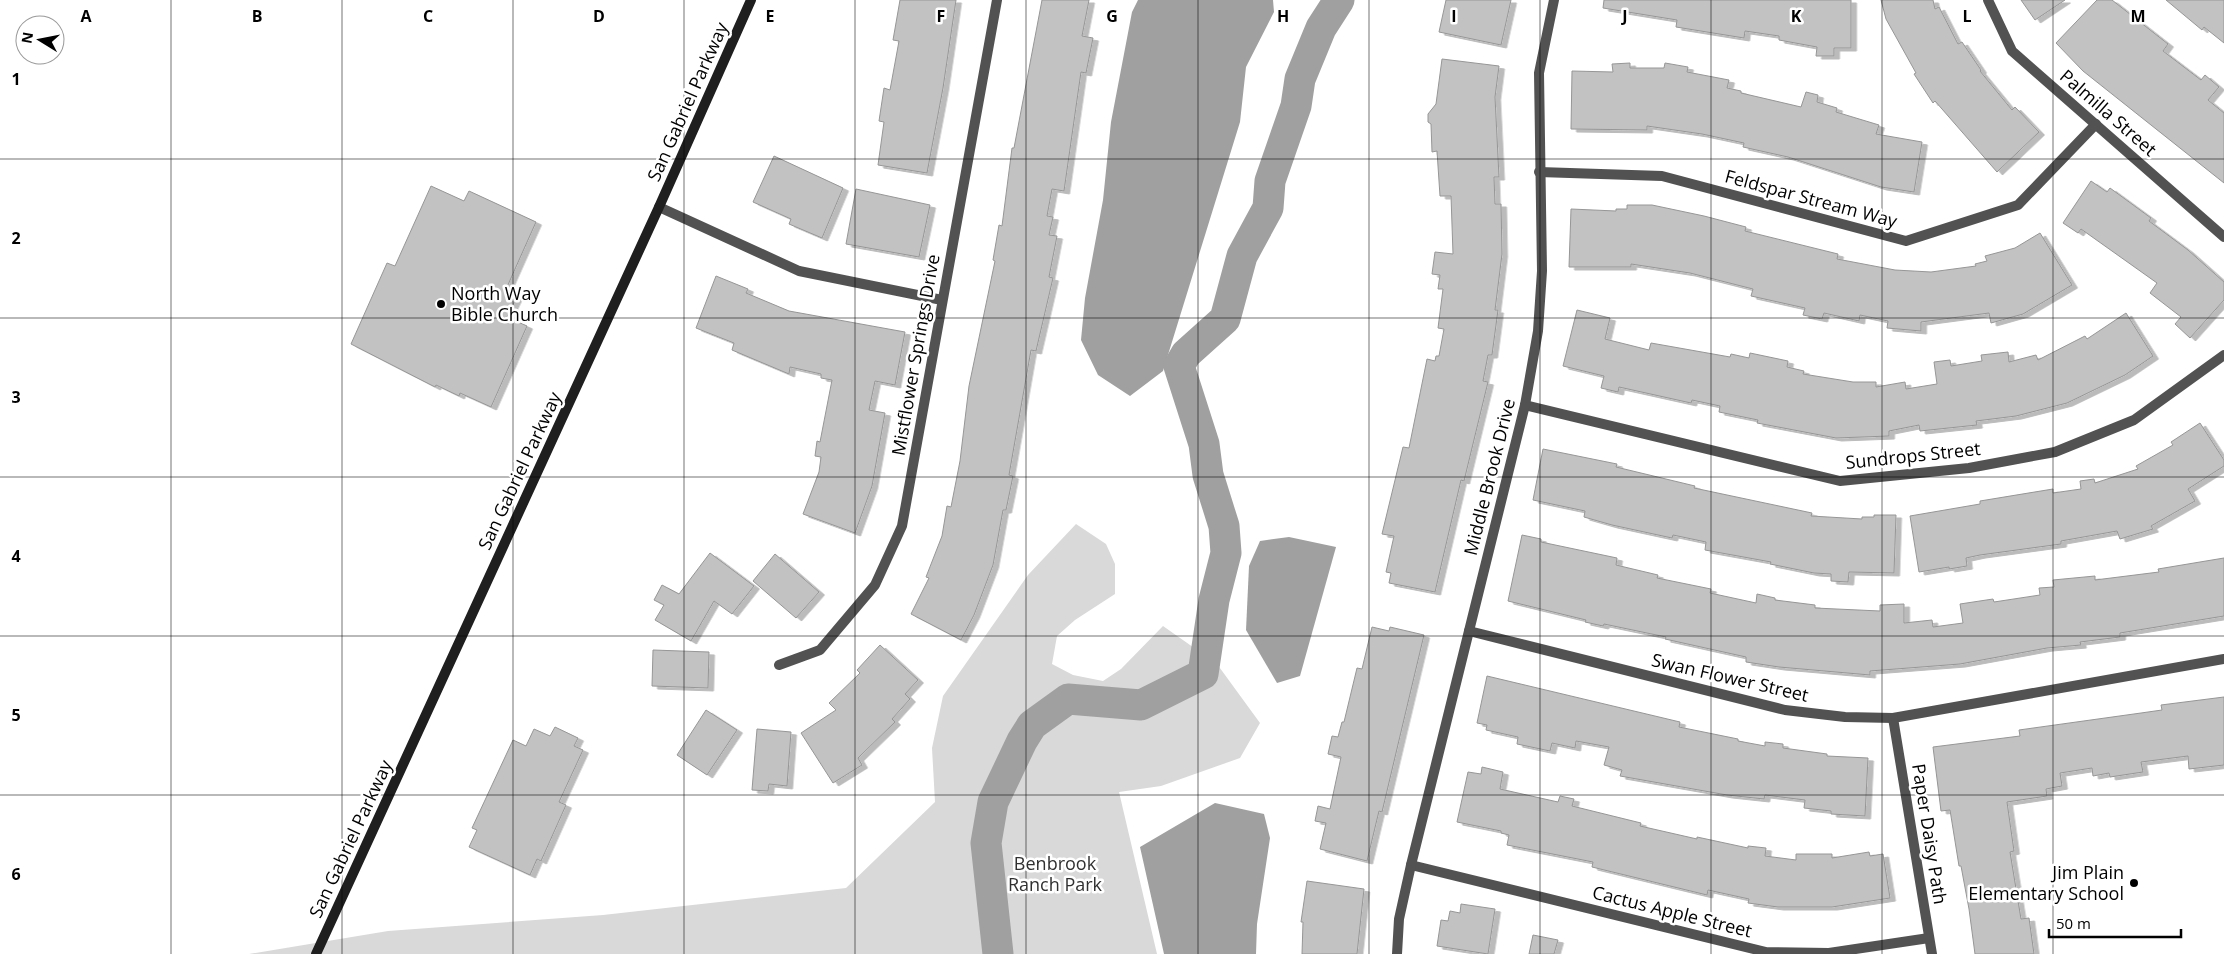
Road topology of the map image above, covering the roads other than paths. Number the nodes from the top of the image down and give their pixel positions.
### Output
1 (751, 0) edge
2 (997, 0) edge
3 (1554, 0) edge
4 (1988, 0) edge
5 (2096, 124) junction
6 (1539, 172) junction
7 (659, 207) junction
8 (2224, 237) edge
9 (942, 300) junction
10 (2224, 355) edge
11 (1525, 406) junction
12 (1469, 631) junction
13 (2224, 659) edge
14 (779, 664) dead end
15 (1893, 718) junction
16 (1411, 865) junction
17 (1930, 938) junction
18 (316, 954) edge
19 (1397, 954) edge
20 (1932, 954) edge

1 - 7 street, San Gabriel Parkway
2 - 9 street, Mistflower Springs Drive
3 - 6 street, Middle Brook Drive
4 - 5 street, Palmilla Street
5 - 6 street, Feldspar Stream Way
5 - 8 street, Palmilla Street
6 - 11 street, Middle Brook Drive
7 - 9 street
7 - 18 street, San Gabriel Parkway
9 - 14 street, Mistflower Springs Drive
10 - 11 street, Sundrops Street
11 - 12 street, Middle Brook Drive
12 - 15 street, Swan Flower Street
12 - 16 street, Middle Brook Drive
13 - 15 street, Swan Flower Street
15 - 17 street, Paper Daisy Path
16 - 17 street, Cactus Apple Street
16 - 19 street, Middle Brook Drive
17 - 20 street, Paper Daisy Path

